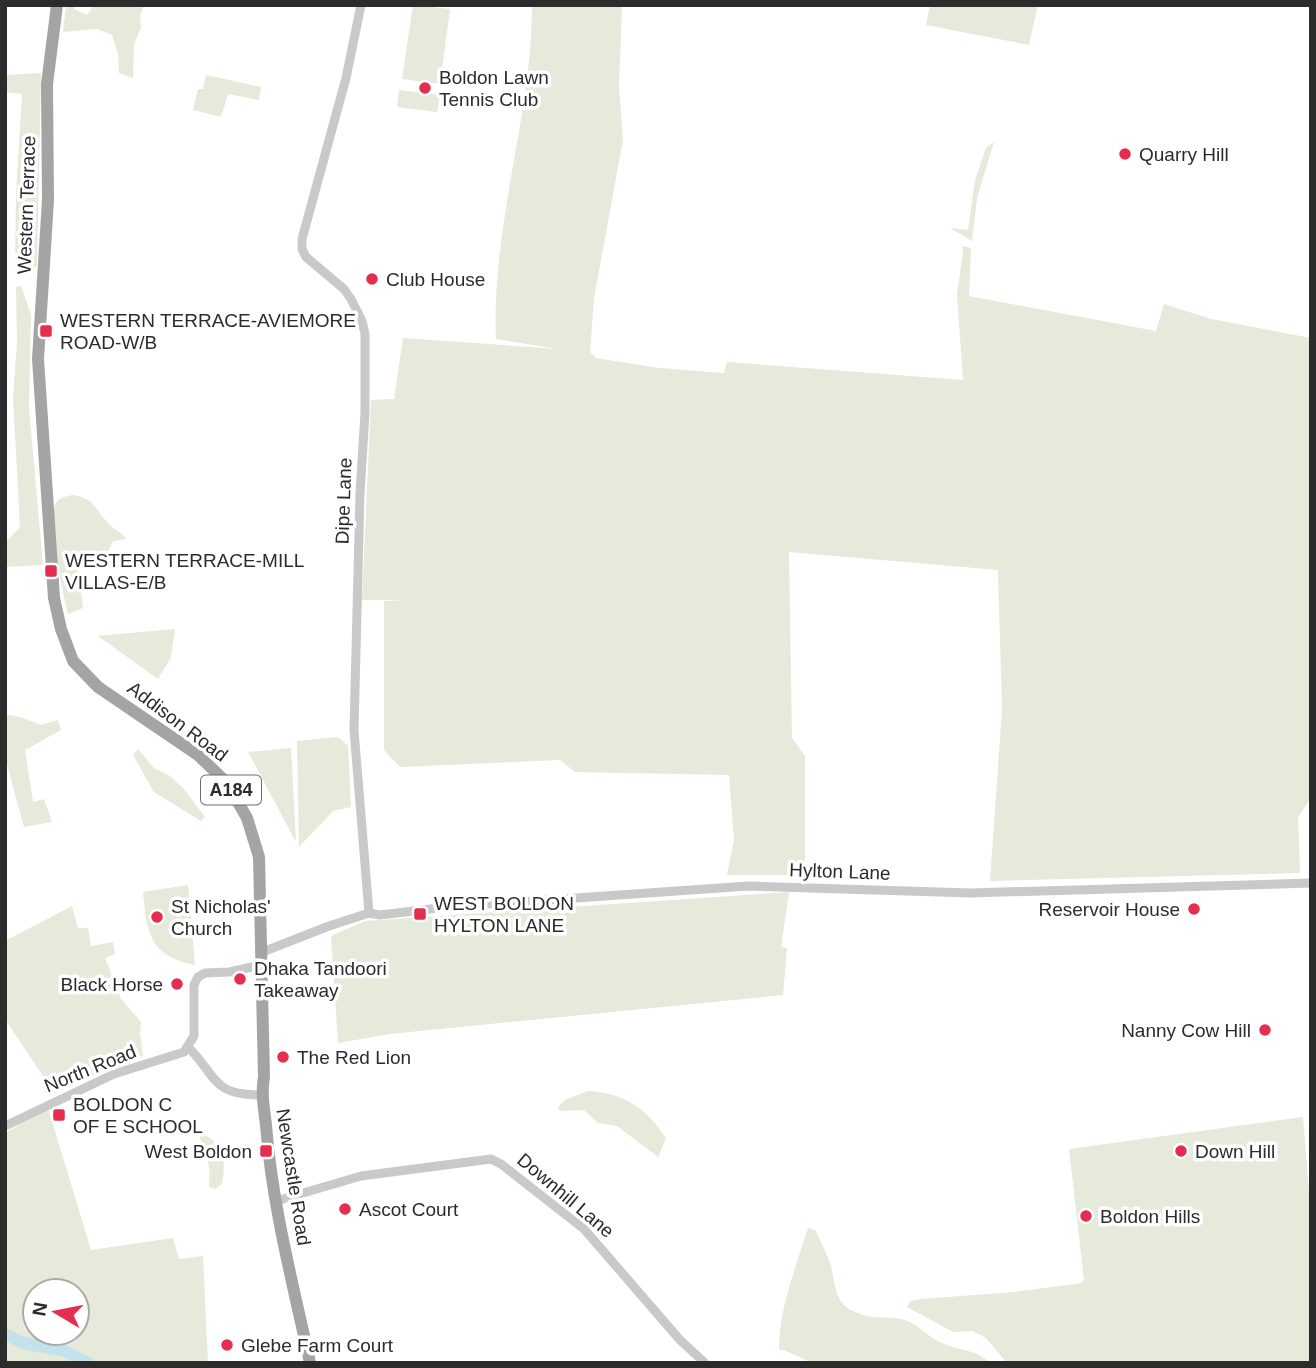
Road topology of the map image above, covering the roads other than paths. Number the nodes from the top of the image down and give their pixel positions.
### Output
1 (57, 5) edge
2 (361, 5) edge
3 (98, 687) joint
4 (1311, 883) edge
5 (369, 913) junction
6 (260, 959) junction
7 (188, 1048) junction
8 (261, 1095) junction
9 (5, 1126) edge
10 (276, 1201) junction
11 (310, 1363) edge
12 (705, 1363) edge

1 - 3 main road, Western Terrace / A184
2 - 5 street, Dipe Lane
3 - 6 main road, Addison Road / A184
4 - 5 street, Hylton Lane
5 - 6 street
6 - 7 street
6 - 8 main road, Newcastle Road / A184
7 - 8 street
7 - 9 street, North Road
8 - 10 main road, Newcastle Road / A184
10 - 11 main road, Newcastle Road / A184
10 - 12 street, Downhill Lane

